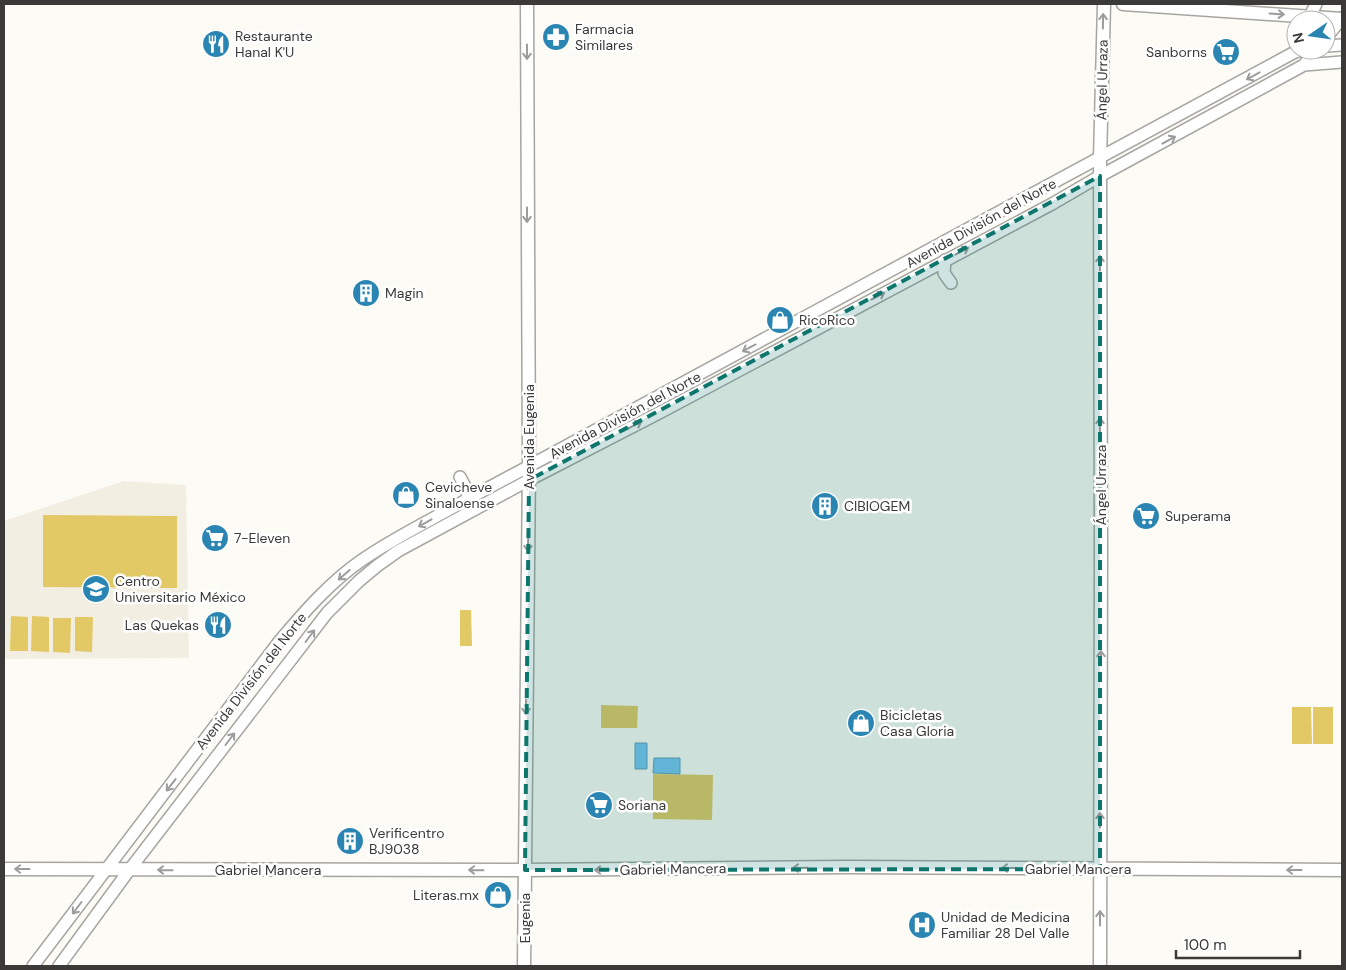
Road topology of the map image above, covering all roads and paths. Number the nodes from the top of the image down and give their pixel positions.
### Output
1 (527, 4) edge
2 (1104, 4) edge
3 (1123, 4) edge
4 (1286, 16) edge
5 (1286, 58) edge
6 (1308, 60) edge
7 (1342, 62) edge
8 (1304, 65) junction
9 (1100, 159) junction
10 (1100, 176) junction
11 (945, 260) junction
12 (951, 283) dead end
13 (529, 466) junction
14 (460, 477) dead end
15 (529, 480) junction
16 (468, 499) junction
17 (106, 869) junction
18 (1100, 869) junction
19 (4, 870) edge
20 (130, 870) junction
21 (524, 870) junction
22 (1342, 870) edge
23 (33, 966) edge
24 (58, 966) edge
25 (524, 966) edge
26 (1100, 966) edge

1 -> 13 main road, Avenida Eugenia
9 -> 2 main road, Ángel Urraza
3 -> 4 main road
5 -> 9 main road, Avenida División del Norte
6 - 8 main road, Avenida División del Norte
7 - 8 main road
10 -> 8 main road, Avenida División del Norte
9 - 10 main road, Ángel Urraza
9 -> 13 main road, Avenida División del Norte
11 -> 10 main road, Avenida División del Norte
18 -> 10 main road, Ángel Urraza
11 - 12 main road
15 -> 11 main road, Avenida División del Norte
13 - 15 main road, Avenida Eugenia
13 - 16 main road, Avenida División del Norte
14 - 16 main road
20 -> 15 main road, Avenida División del Norte
15 -> 21 main road, Avenida Eugenia
16 -> 17 main road, Avenida División del Norte
17 -> 19 main road, Gabriel Mancera
17 - 20 main road, Gabriel Mancera
17 -> 23 main road, Avenida División del Norte
18 -> 21 main road, Gabriel Mancera
22 -> 18 main road, Gabriel Mancera
26 -> 18 main road, Ángel Urraza
21 -> 20 main road, Gabriel Mancera
20 - 24 main road, Avenida División del Norte
21 - 25 main road, Eugenia

